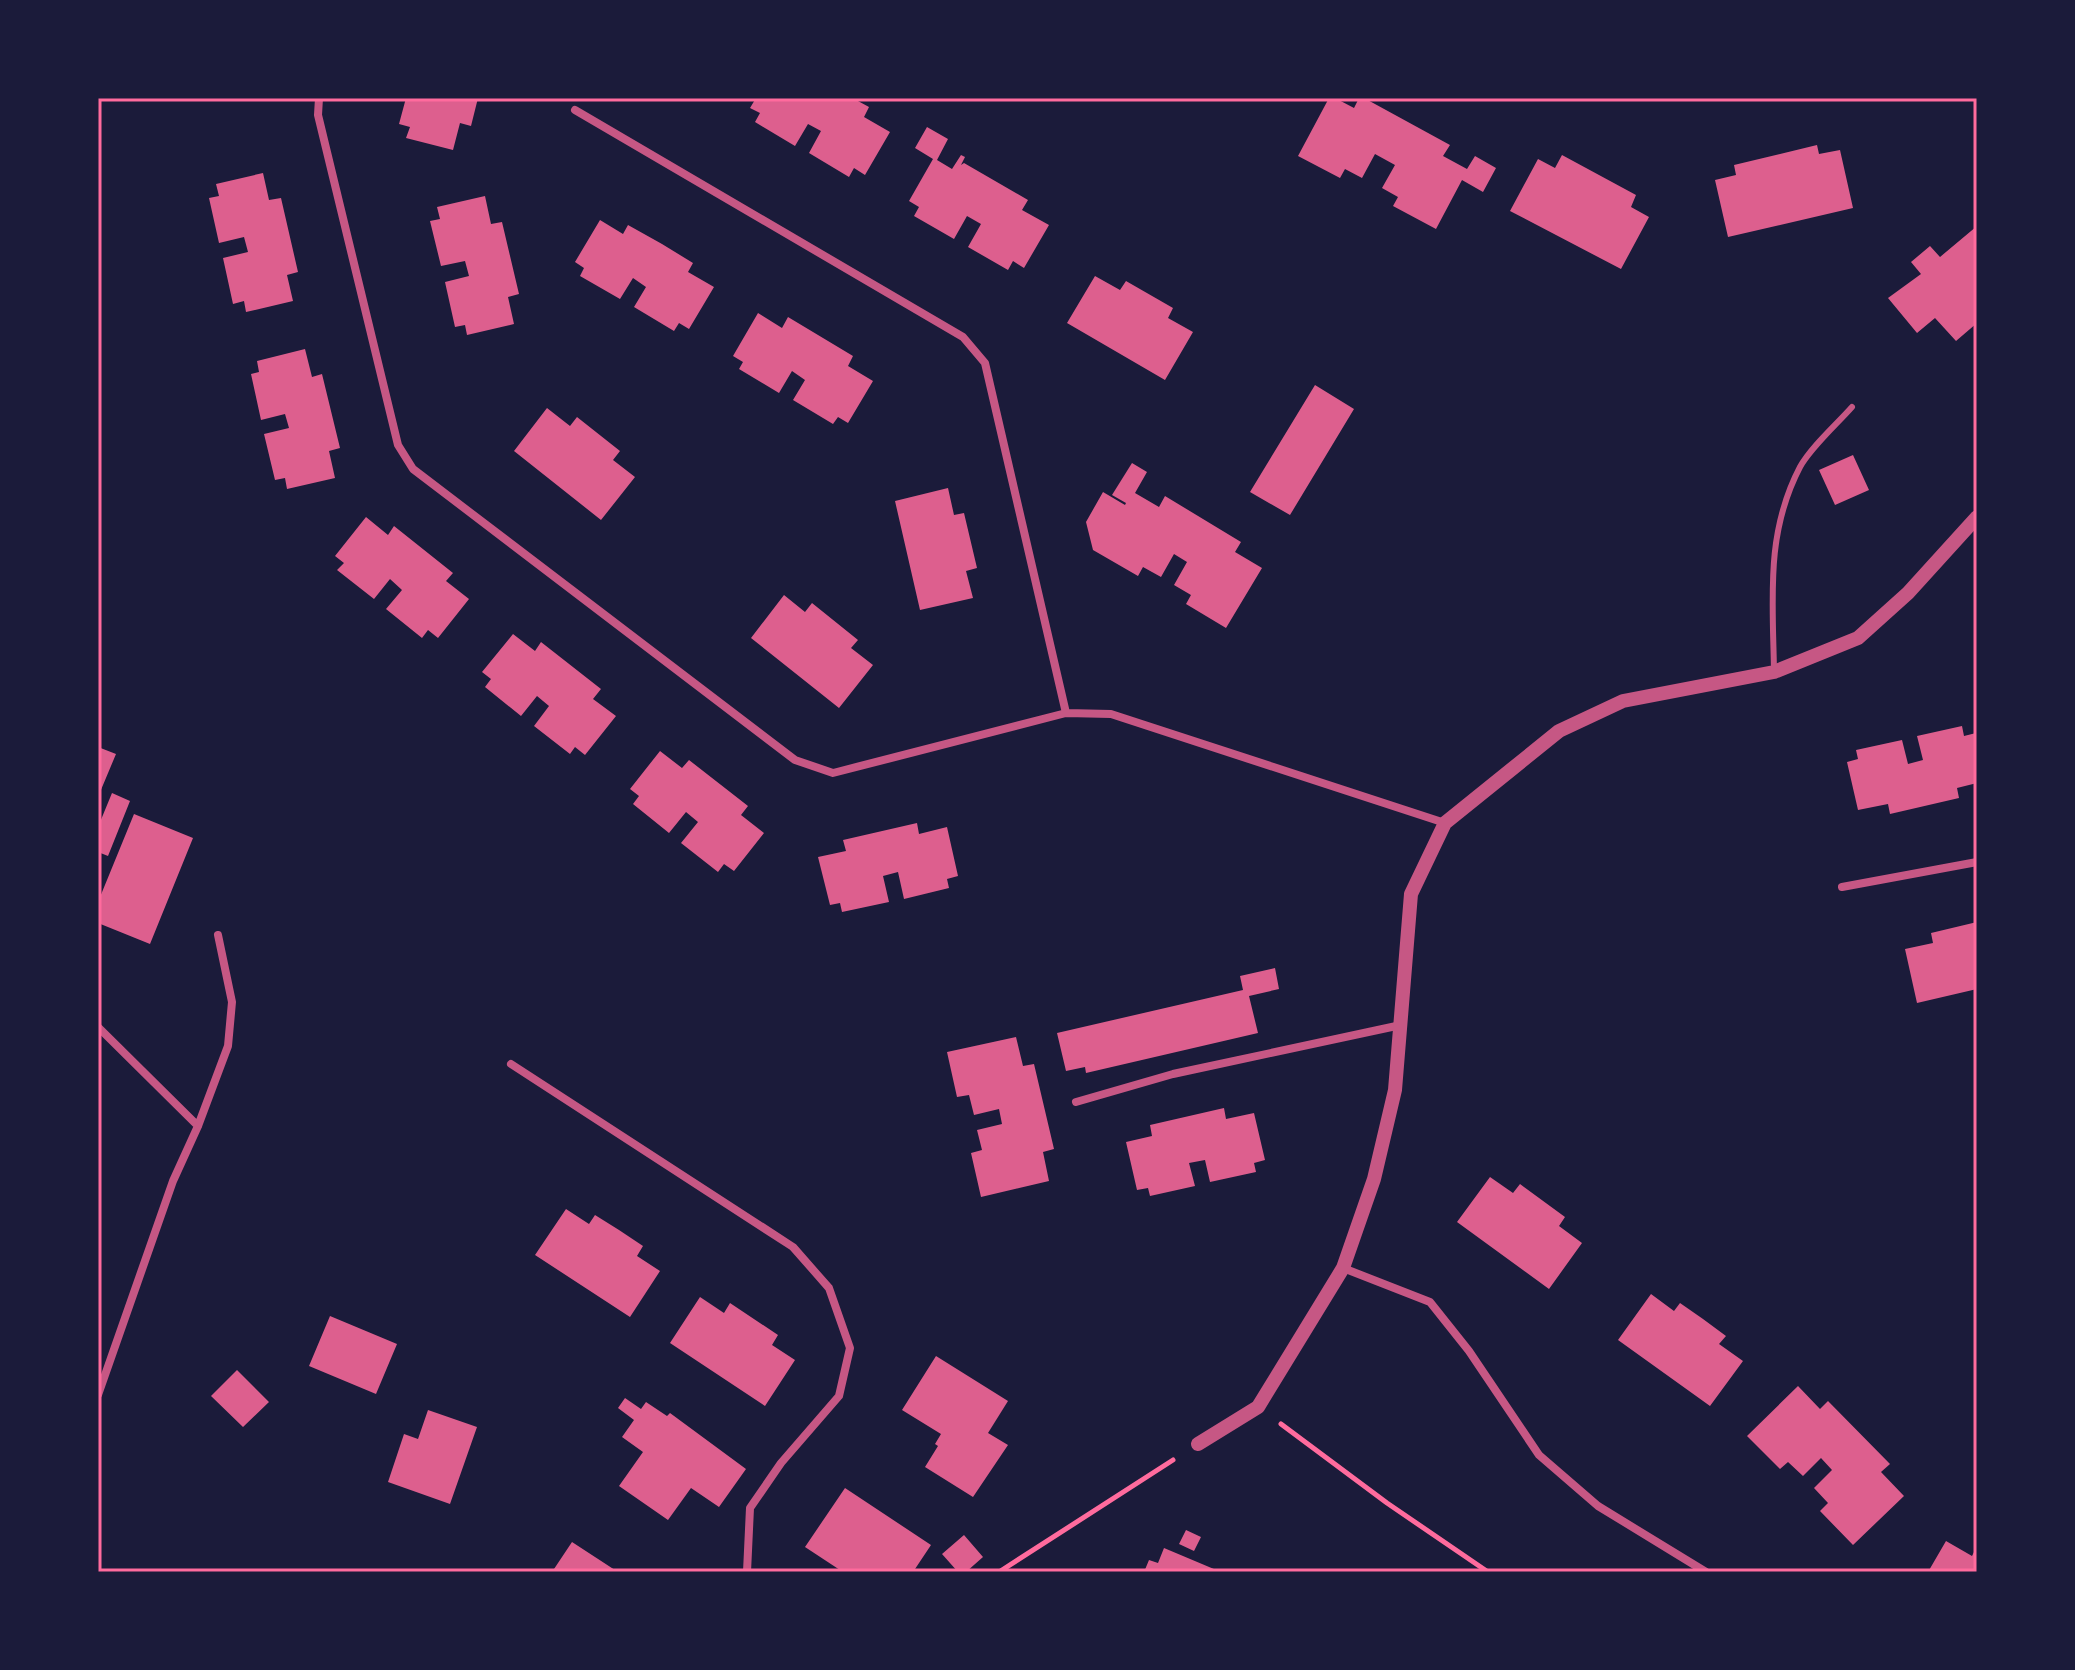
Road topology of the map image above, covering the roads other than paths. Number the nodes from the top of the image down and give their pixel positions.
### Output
1 (319, 98) edge
2 (575, 110) dead end
3 (1852, 407) dead end
4 (1977, 517) edge
5 (1774, 672) junction
6 (1066, 713) junction
7 (1445, 823) junction
8 (1977, 862) edge
9 (1842, 887) dead end
10 (218, 935) dead end
11 (1401, 1025) junction
12 (98, 1027) edge
13 (511, 1064) dead end
14 (1076, 1102) dead end
15 (198, 1126) junction
16 (1343, 1268) junction
17 (98, 1395) edge
18 (1198, 1444) road end
19 (747, 1572) edge
20 (1706, 1572) edge

1 - 6 street
2 - 6 street
3 - 5 lane
4 - 5 street
5 - 7 street
6 - 7 street
7 - 11 street
8 - 9 street
10 - 15 street
11 - 14 street
11 - 16 street
12 - 15 street
13 - 19 street
15 - 17 street
16 - 18 street
16 - 20 street

